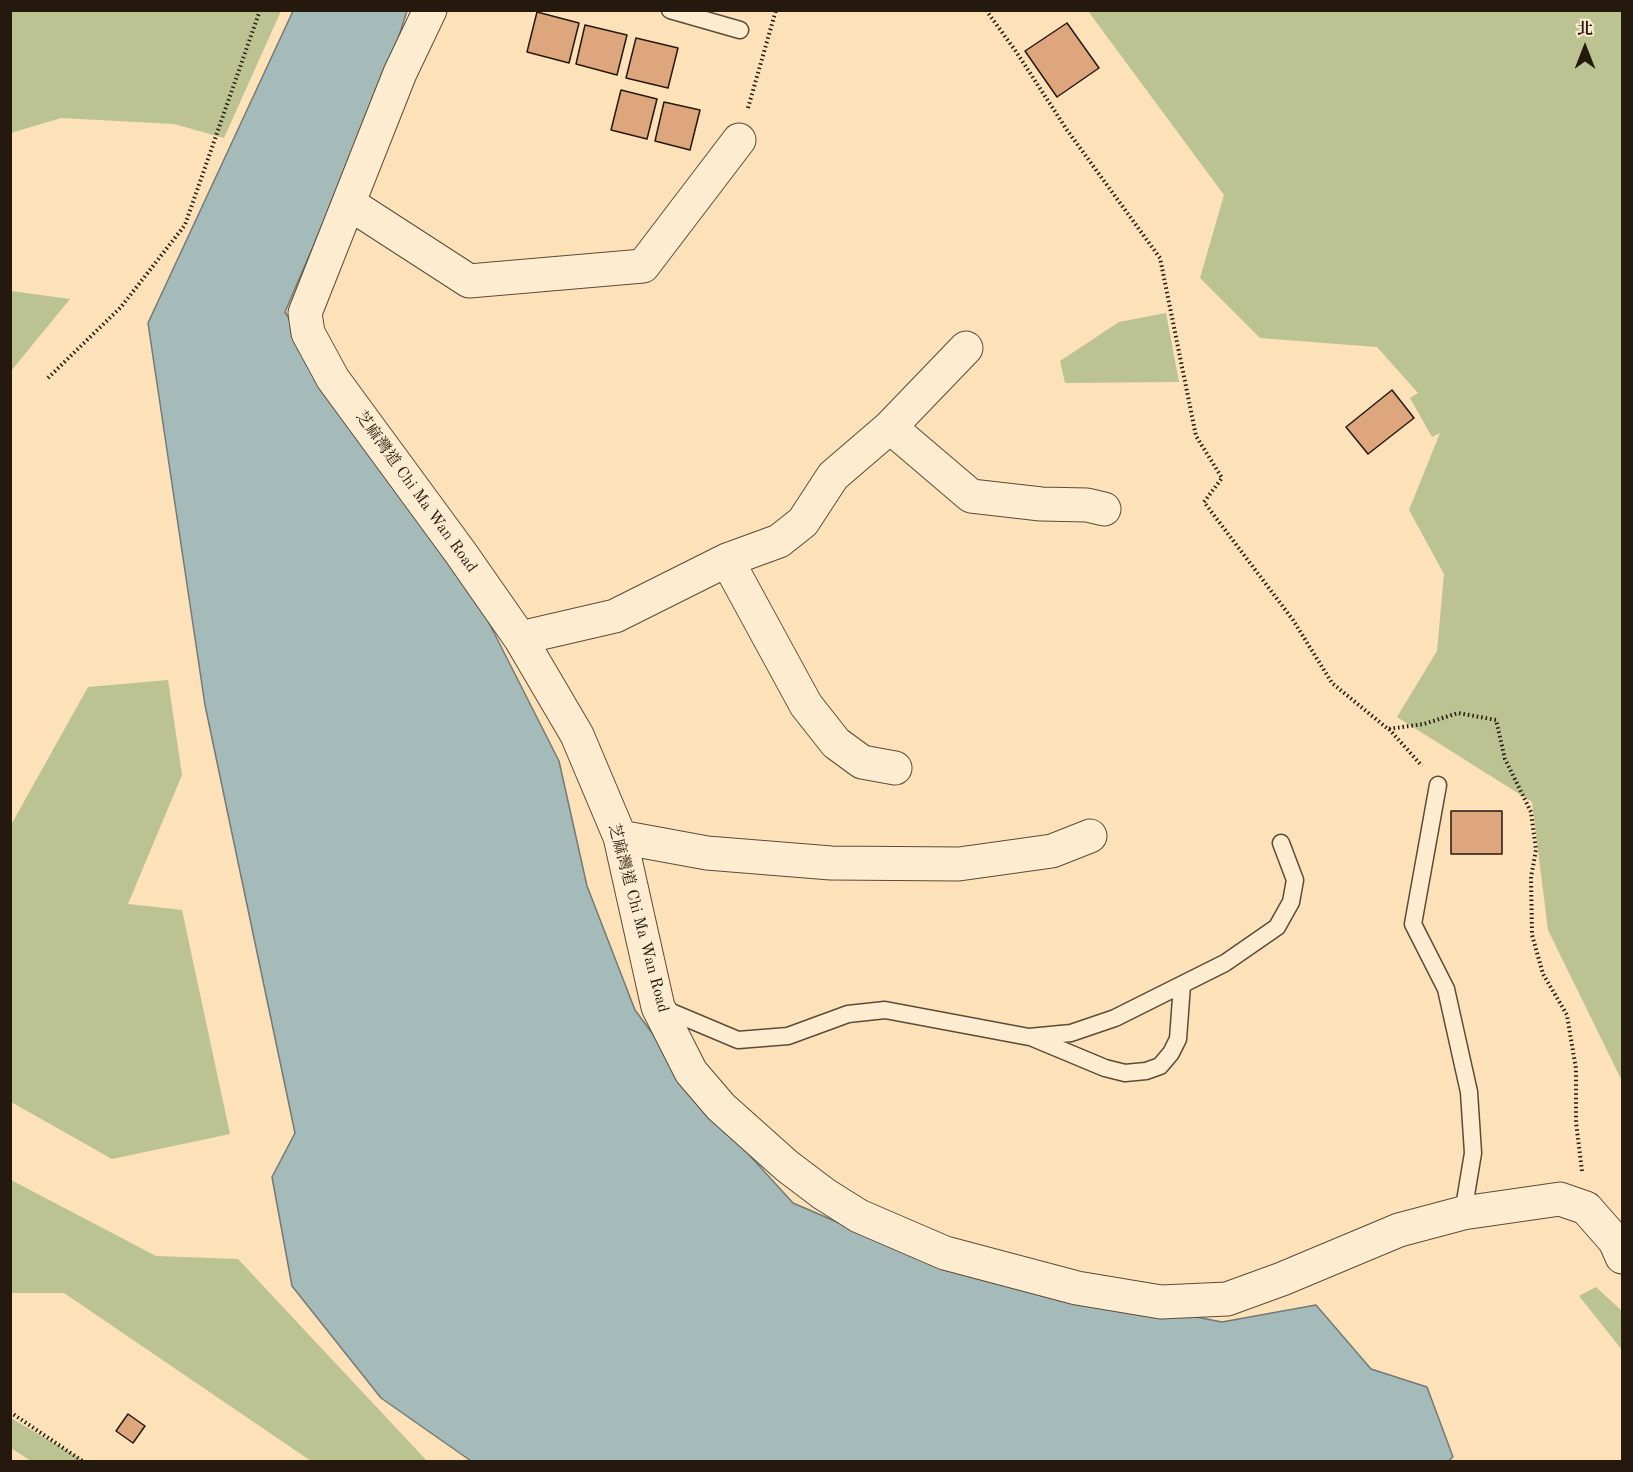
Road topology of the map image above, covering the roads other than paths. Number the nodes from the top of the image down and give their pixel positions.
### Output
1 (430, 10) edge
2 (670, 10) edge
3 (740, 30) dead end
4 (739, 140) road end
5 (350, 204) junction
6 (966, 348) dead end
7 (890, 427) junction
8 (1104, 509) dead end
9 (727, 560) junction
10 (520, 638) junction
11 (895, 768) dead end
12 (1438, 785) road end
13 (1090, 836) dead end
14 (621, 837) junction
15 (1281, 843) dead end
16 (1182, 985) junction
17 (658, 1007) junction
18 (1029, 1037) junction
19 (1463, 1213) junction
20 (1623, 1257) edge

1 - 5 street, 芝麻灣道 Chi Ma Wan Road
2 - 3 lane
4 - 5 street
5 - 10 street, 芝麻灣道 Chi Ma Wan Road
6 - 7 street
7 - 8 street
7 - 9 street
9 - 10 street
9 - 11 street
10 - 14 street, 芝麻灣道 Chi Ma Wan Road
12 - 19 lane
13 - 14 street
14 - 17 street, 芝麻灣道 Chi Ma Wan Road
15 - 16 lane
16 - 18 lane
16 - 18 lane
17 - 18 lane
17 - 19 street, 芝麻灣道 Chi Ma Wan Road
19 - 20 street, 芝麻灣道 Chi Ma Wan Road

